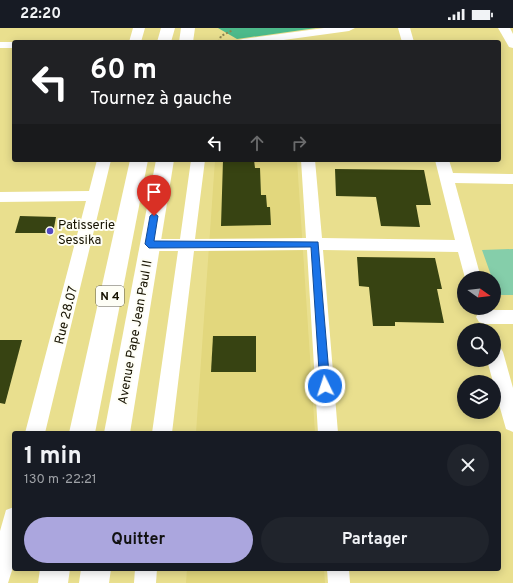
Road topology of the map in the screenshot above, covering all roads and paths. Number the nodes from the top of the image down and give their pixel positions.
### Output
1 (138, 28) edge
2 (168, 28) edge
3 (188, 28) edge
4 (238, 28) edge
5 (349, 28) edge
6 (404, 28) edge
7 (504, 28) edge
8 (297, 38) edge
9 (135, 40) edge
10 (165, 40) edge
11 (186, 40) edge
12 (220, 40) edge
13 (270, 40) edge
14 (407, 40) edge
15 (0, 45) edge
16 (12, 45) edge
17 (513, 45) edge
18 (103, 162) edge
19 (139, 162) edge
20 (164, 162) edge
21 (198, 162) edge
22 (308, 162) edge
23 (443, 162) edge
24 (447, 178) junction
25 (513, 179) edge
26 (94, 196) junction
27 (0, 197) edge
28 (149, 244) junction
29 (315, 244) junction
30 (187, 245) junction
31 (464, 246) junction
32 (471, 271) edge
33 (513, 317) edge
34 (485, 318) edge
35 (498, 367) edge
36 (513, 423) edge
37 (35, 431) edge
38 (82, 431) edge
39 (117, 431) edge
40 (162, 431) edge
41 (328, 431) edge
42 (12, 526) edge
43 (56, 571) edge
44 (96, 571) edge
45 (146, 571) edge
46 (338, 571) edge
47 (0, 575) edge
48 (53, 583) edge
49 (94, 583) edge
50 (145, 583) edge
51 (339, 583) edge

1 - 9 street
2 - 10 highway
3 - 11 highway
4 - 12 path
5 - 8 street
6 - 14 street
7 - 17 street
8 - 13 street
15 - 16 street
18 - 26 street, Rue 28.07
19 - 38 highway, N 4
20 - 28 highway, Avenue Pape Jean Paul II / N 4
21 - 30 street
22 - 29 street
23 - 24 street
24 - 25 street
24 - 31 street
26 - 27 street
26 - 37 street, Rue 28.07
28 - 30 street
28 - 39 highway, Avenue Pape Jean Paul II / N 4
29 - 30 street
29 - 31 street
29 - 41 street
30 - 40 street
31 - 32 street
33 - 34 street
35 - 36 street
42 - 47 street
43 - 48 highway
44 - 49 highway
45 - 50 street
46 - 51 street

